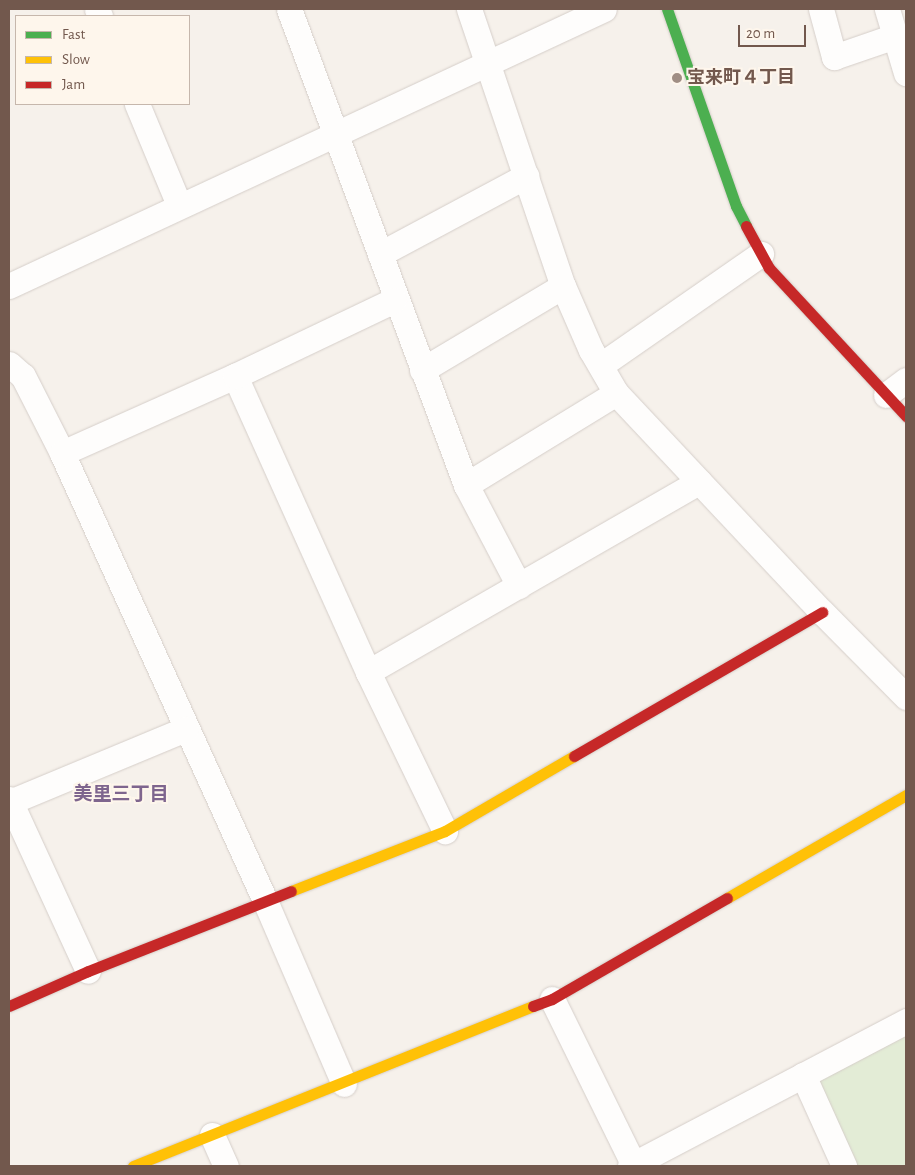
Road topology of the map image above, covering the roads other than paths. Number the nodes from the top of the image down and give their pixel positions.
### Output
1 (288, 9) edge
2 (469, 9) edge
3 (604, 9) edge
4 (666, 9) edge
5 (821, 9) edge
6 (887, 9) edge
7 (902, 53) edge
8 (487, 62) junction
9 (137, 105) edge
10 (334, 133) junction
11 (526, 176) junction
12 (179, 205) junction
13 (380, 254) junction
14 (761, 254) junction
15 (9, 284) edge
16 (564, 286) junction
17 (9, 290) edge
18 (394, 300) junction
19 (9, 364) edge
20 (601, 365) junction
21 (422, 370) junction
22 (235, 376) junction
23 (906, 380) edge
24 (616, 393) junction
25 (886, 394) junction
26 (906, 416) edge
27 (62, 453) junction
28 (699, 482) junction
29 (466, 485) junction
30 (519, 586) junction
31 (822, 612) junction
32 (368, 672) junction
33 (906, 697) edge
34 (186, 729) junction
35 (906, 795) edge
36 (9, 801) edge
37 (445, 832) junction
38 (266, 903) junction
39 (88, 971) junction
40 (552, 999) junction
41 (9, 1006) edge
42 (906, 1022) edge
43 (803, 1075) junction
44 (344, 1084) junction
45 (212, 1135) junction
46 (133, 1166) edge
47 (226, 1166) edge
48 (632, 1166) edge
49 (844, 1166) edge

1 - 10 street
2 - 8 street
3 - 8 street
4 - 14 street
5 - 7 street
6 - 7 street
8 - 10 street
8 - 11 street
9 - 12 street
10 - 12 street
10 - 13 street
11 - 13 street
11 - 16 street
12 - 15 street
13 - 18 street
14 - 20 street
14 - 25 street
15 - 17 street
16 - 20 street
16 - 21 street
18 - 21 street
18 - 22 street
19 - 27 street
20 - 24 street
21 - 29 street
22 - 27 street
22 - 32 street
23 - 25 street
24 - 28 street
24 - 29 street
25 - 26 street
27 - 34 street
28 - 30 street
28 - 31 street
29 - 30 street
30 - 32 street
31 - 33 street
31 - 37 street
32 - 37 street
34 - 36 street
34 - 38 street
35 - 40 street
36 - 39 street
37 - 38 street
38 - 39 street
38 - 44 street
39 - 41 street
40 - 44 street
40 - 48 street
42 - 43 street
43 - 48 street
43 - 49 street
44 - 45 street
45 - 46 street
45 - 47 street

